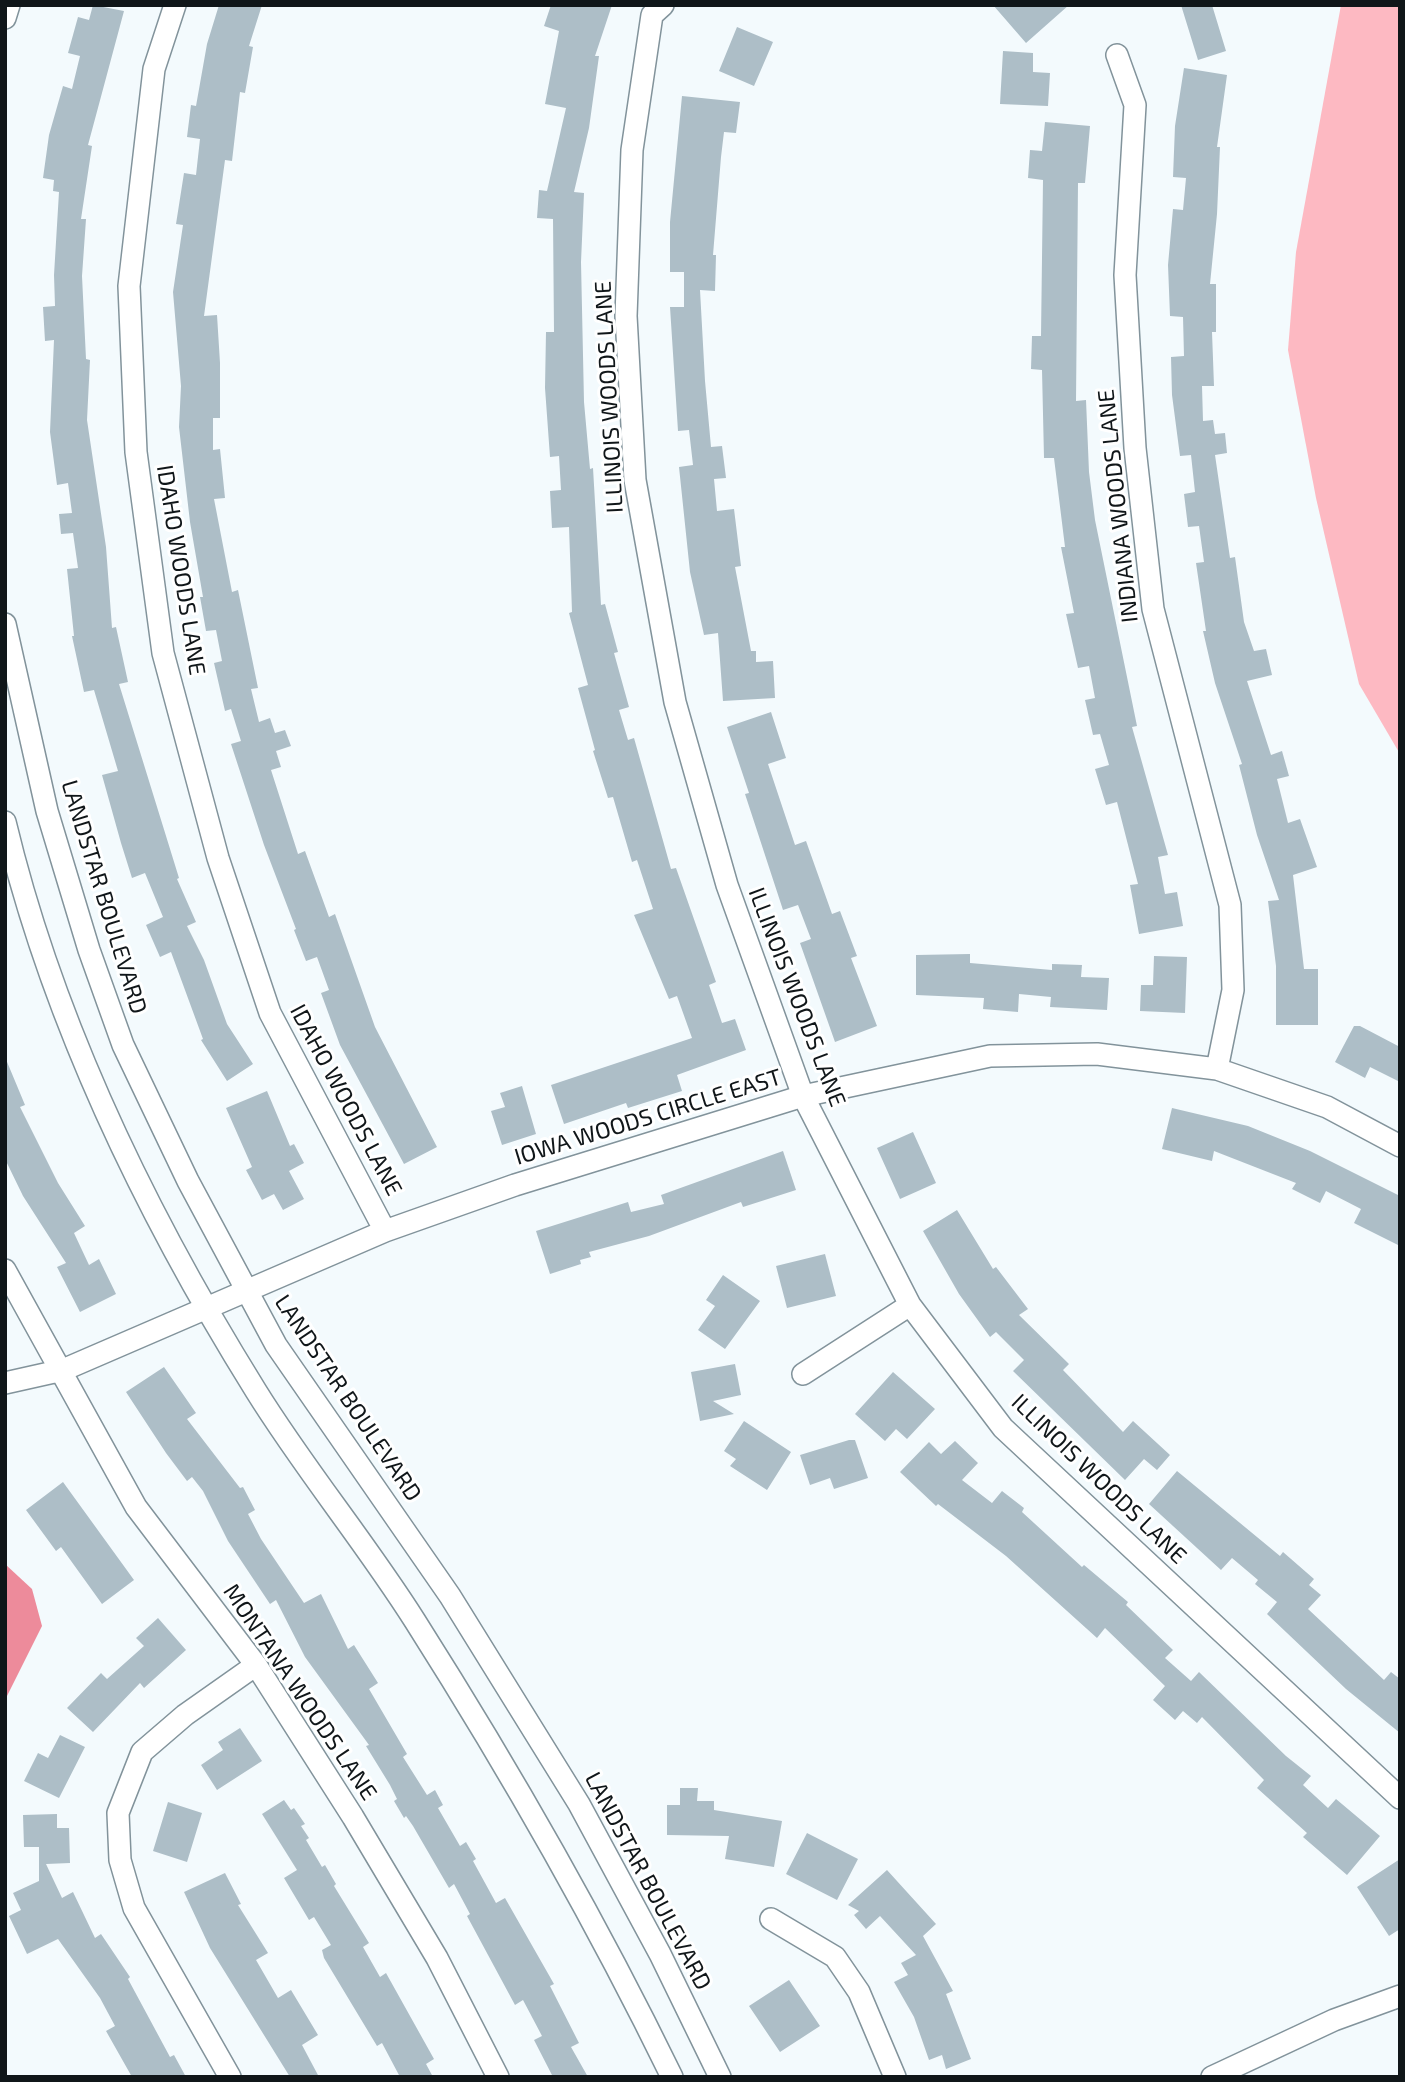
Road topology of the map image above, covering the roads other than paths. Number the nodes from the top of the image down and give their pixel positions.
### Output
1 (175, 5) edge
2 (663, 5) edge
3 (1117, 55) dead end
4 (5, 624) edge
5 (5, 822) edge
6 (1217, 1069) junction
7 (803, 1096) junction
8 (1400, 1146) edge
9 (385, 1231) junction
10 (5, 1270) edge
11 (246, 1290) junction
12 (910, 1305) junction
13 (207, 1307) junction
14 (62, 1370) junction
15 (803, 1374) dead end
16 (5, 1383) edge
17 (256, 1665) junction
18 (1400, 1798) edge
19 (771, 1919) dead end
20 (1400, 1996) edge
21 (230, 2077) edge
22 (498, 2077) edge
23 (672, 2077) edge
24 (720, 2077) edge
25 (895, 2077) edge
26 (1212, 2077) edge

1 - 9 street, IDAHO WOODS LANE
2 - 7 street, ILLINOIS WOODS LANE
3 - 6 street, INDIANA WOODS LANE
4 - 11 street, LANDSTAR BOULEVARD
5 - 13 street
6 - 7 street, IOWA WOODS CIRCLE EAST
6 - 8 street, IOWA WOODS CIRCLE EAST
7 - 9 street, IOWA WOODS CIRCLE EAST
7 - 12 street, ILLINOIS WOODS LANE
9 - 11 street, IOWA WOODS CIRCLE EAST
10 - 14 street, MONTANA WOODS LANE
11 - 13 street, IOWA WOODS CIRCLE EAST
11 - 24 street, LANDSTAR BOULEVARD
12 - 15 street
12 - 18 street, ILLINOIS WOODS LANE
13 - 14 street, IOWA WOODS CIRCLE EAST
13 - 23 street
14 - 16 street, IOWA WOODS CIRCLE EAST
14 - 17 street, MONTANA WOODS LANE
17 - 21 street
17 - 22 street, MONTANA WOODS LANE
19 - 25 street
20 - 26 street

